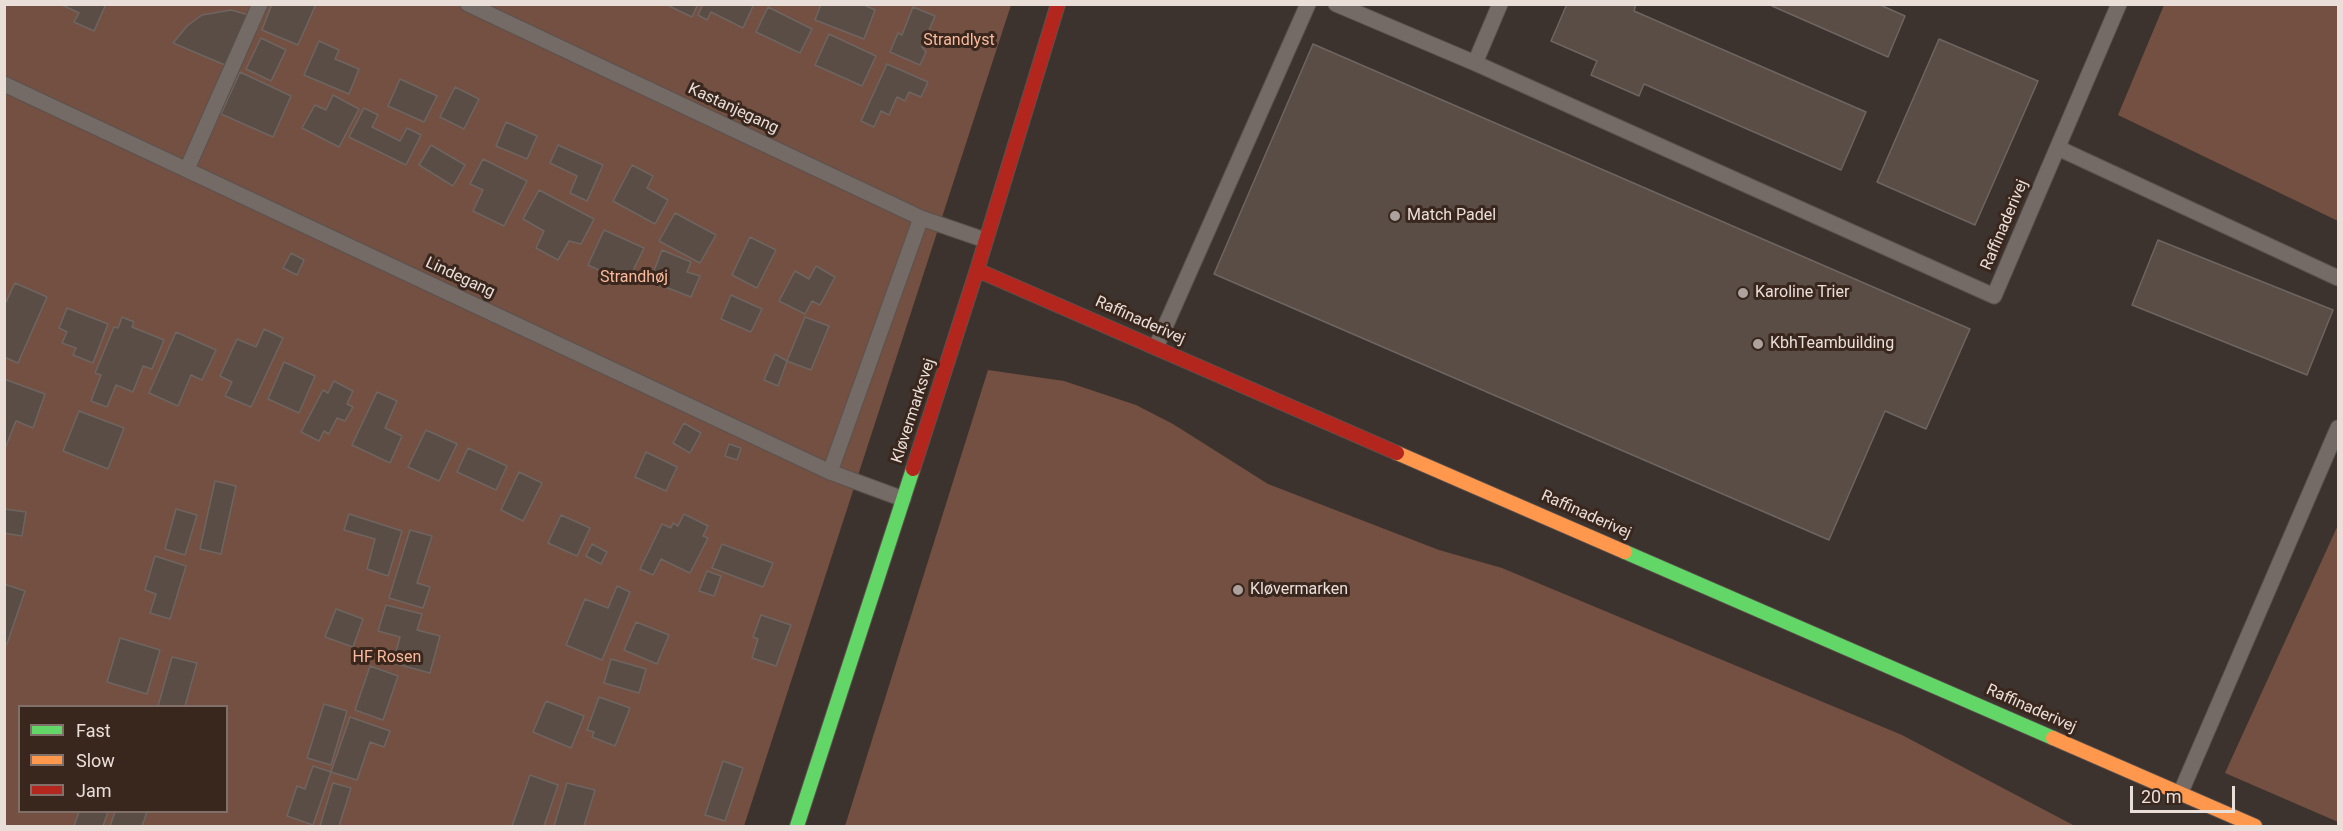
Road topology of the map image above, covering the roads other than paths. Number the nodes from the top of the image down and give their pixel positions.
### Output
1 (260, 4) edge
2 (468, 4) edge
3 (1058, 4) edge
4 (1308, 4) edge
5 (1336, 4) edge
6 (1500, 4) edge
7 (2119, 4) edge
8 (1474, 63) junction
9 (4, 84) edge
10 (2058, 148) junction
11 (187, 169) junction
12 (921, 218) junction
13 (984, 240) junction
14 (977, 270) junction
15 (2338, 278) edge
16 (1156, 347) junction
17 (2338, 428) edge
18 (830, 472) junction
19 (903, 499) junction
20 (2180, 794) junction
21 (797, 826) edge
22 (2254, 826) edge

1 - 11 lane
2 - 12 lane, Kastanjegang
3 - 13 street, Kløvermarksvej
4 - 16 lane
5 - 8 lane
6 - 8 lane
7 - 10 lane, Raffinaderivej
8 - 10 lane, Raffinaderivej
9 - 11 lane, Lindegang
10 - 15 lane
11 - 18 lane, Lindegang
12 - 13 lane, Kastanjegang
12 - 18 lane
13 - 14 street, Kløvermarksvej
14 - 16 street, Raffinaderivej
14 - 19 street, Kløvermarksvej
16 - 20 street, Raffinaderivej
17 - 20 lane
18 - 19 lane, Lindegang
19 - 21 street, Kløvermarksvej
20 - 22 street, Raffinaderivej

